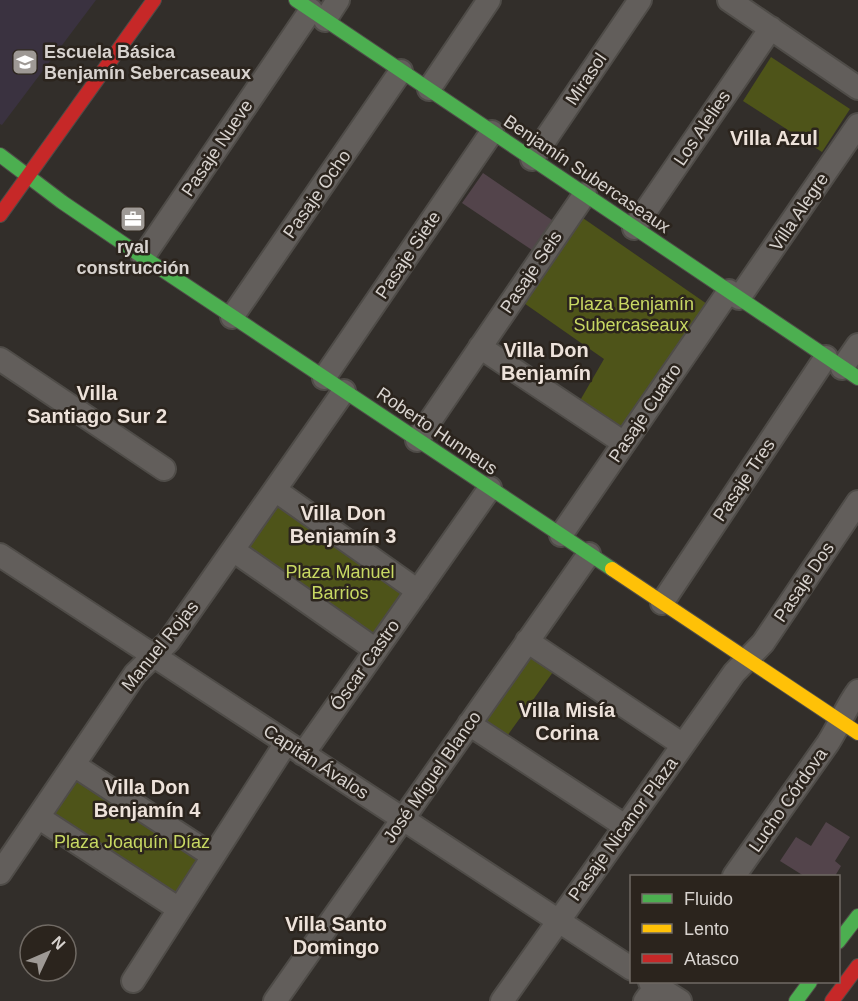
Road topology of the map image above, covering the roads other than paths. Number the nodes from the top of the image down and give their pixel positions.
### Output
1 (154, 0) edge
2 (338, 0) edge
3 (489, 0) edge
4 (640, 0) edge
5 (729, 0) edge
6 (311, 10) edge
7 (771, 28) junction
8 (401, 71) junction
9 (858, 88) edge
10 (429, 89) junction
11 (858, 125) edge
12 (492, 132) junction
13 (0, 155) edge
14 (532, 159) junction
15 (28, 176) junction
16 (585, 194) junction
17 (0, 214) edge
18 (634, 228) junction
19 (143, 257) junction
20 (734, 295) junction
21 (232, 316) junction
22 (858, 345) edge
23 (480, 347) junction
24 (0, 359) edge
25 (842, 368) edge
26 (324, 378) junction
27 (344, 391) junction
28 (417, 440) junction
29 (624, 443) junction
30 (164, 469) dead end
31 (490, 488) junction
32 (275, 490) junction
33 (858, 502) edge
34 (561, 535) junction
35 (233, 550) junction
36 (589, 554) junction
37 (0, 555) edge
38 (418, 591) junction
39 (662, 603) junction
40 (527, 641) junction
41 (376, 651) junction
42 (153, 655) junction
43 (748, 660) junction
44 (858, 690) edge
45 (470, 724) junction
46 (850, 728) edge
47 (683, 745) junction
48 (295, 748) junction
49 (74, 765) junction
50 (38, 817) junction
51 (402, 819) junction
52 (625, 826) junction
53 (213, 856) junction
54 (0, 873) edge
55 (735, 875) edge
56 (179, 909) junction
57 (858, 916) edge
58 (558, 921) junction
59 (840, 939) edge
60 (858, 966) edge
61 (630, 968) edge
62 (133, 981) dead end
63 (809, 983) edge
64 (653, 987) edge
65 (275, 1001) edge
66 (502, 1001) edge
67 (680, 1001) edge
68 (796, 1001) edge
69 (832, 1001) edge

1 - 15 street
2 - 6 street, Pasaje Nueve
3 - 10 street
4 - 14 street, Mirasol
5 - 7 street
6 - 8 street, Benjamín Subercaseaux
6 - 19 street, Pasaje Nueve
7 - 9 street
7 - 18 street, Los Alelies
8 - 10 street, Benjamín Subercaseaux
8 - 21 street, Pasaje Ocho
10 - 12 street, Benjamín Subercaseaux
11 - 20 street, Villa Alegre
12 - 14 street, Benjamín Subercaseaux
12 - 26 street, Pasaje Siete
13 - 15 street, Roberto Hunneus
14 - 16 street, Benjamín Subercaseaux
15 - 17 street
15 - 19 street, Roberto Hunneus
16 - 18 street, Benjamín Subercaseaux
16 - 23 street, Pasaje Seis
18 - 20 street, Benjamín Subercaseaux
19 - 21 street, Roberto Hunneus
20 - 25 street, Benjamín Subercaseaux
20 - 29 street, Pasaje Cuatro
21 - 26 street, Roberto Hunneus
22 - 25 street, Pasaje Tres
23 - 28 street, Pasaje Seis
23 - 29 street
24 - 30 street
25 - 39 street, Pasaje Tres
26 - 27 street, Roberto Hunneus
27 - 28 street, Roberto Hunneus
27 - 32 street, Manuel Rojas
28 - 31 street, Roberto Hunneus
29 - 34 street, Pasaje Cuatro
31 - 34 street, Roberto Hunneus
31 - 38 street, Óscar Castro
32 - 35 street, Manuel Rojas
32 - 38 street
33 - 43 street, Pasaje Dos
34 - 36 street, Roberto Hunneus
35 - 41 street
35 - 42 street, Manuel Rojas
36 - 39 street, Roberto Hunneus
36 - 40 street, José Miguel Blanco
37 - 42 street, Capitán Ávalos
38 - 41 street, Óscar Castro
39 - 43 street, Roberto Hunneus
40 - 45 street, José Miguel Blanco
40 - 47 street
41 - 48 street, Óscar Castro
42 - 48 street, Capitán Ávalos
42 - 49 street, Manuel Rojas
43 - 46 street, Roberto Hunneus
43 - 47 street, Pasaje Nicanor Plaza
44 - 46 street, Lucho Córdova
45 - 51 street, José Miguel Blanco
45 - 52 street
46 - 55 street, Lucho Córdova
47 - 52 street, Pasaje Nicanor Plaza
48 - 51 street, Capitán Ávalos
48 - 53 street, Óscar Castro
49 - 50 street, Manuel Rojas
49 - 53 street
50 - 54 street, Manuel Rojas
50 - 56 street
51 - 58 street, Capitán Ávalos
51 - 65 street, José Miguel Blanco
52 - 58 street, Pasaje Nicanor Plaza
53 - 56 street, Óscar Castro
56 - 62 street, Óscar Castro
57 - 59 street
58 - 61 street, Capitán Ávalos
58 - 66 street, Pasaje Nicanor Plaza
60 - 69 street
63 - 68 street
64 - 67 street

